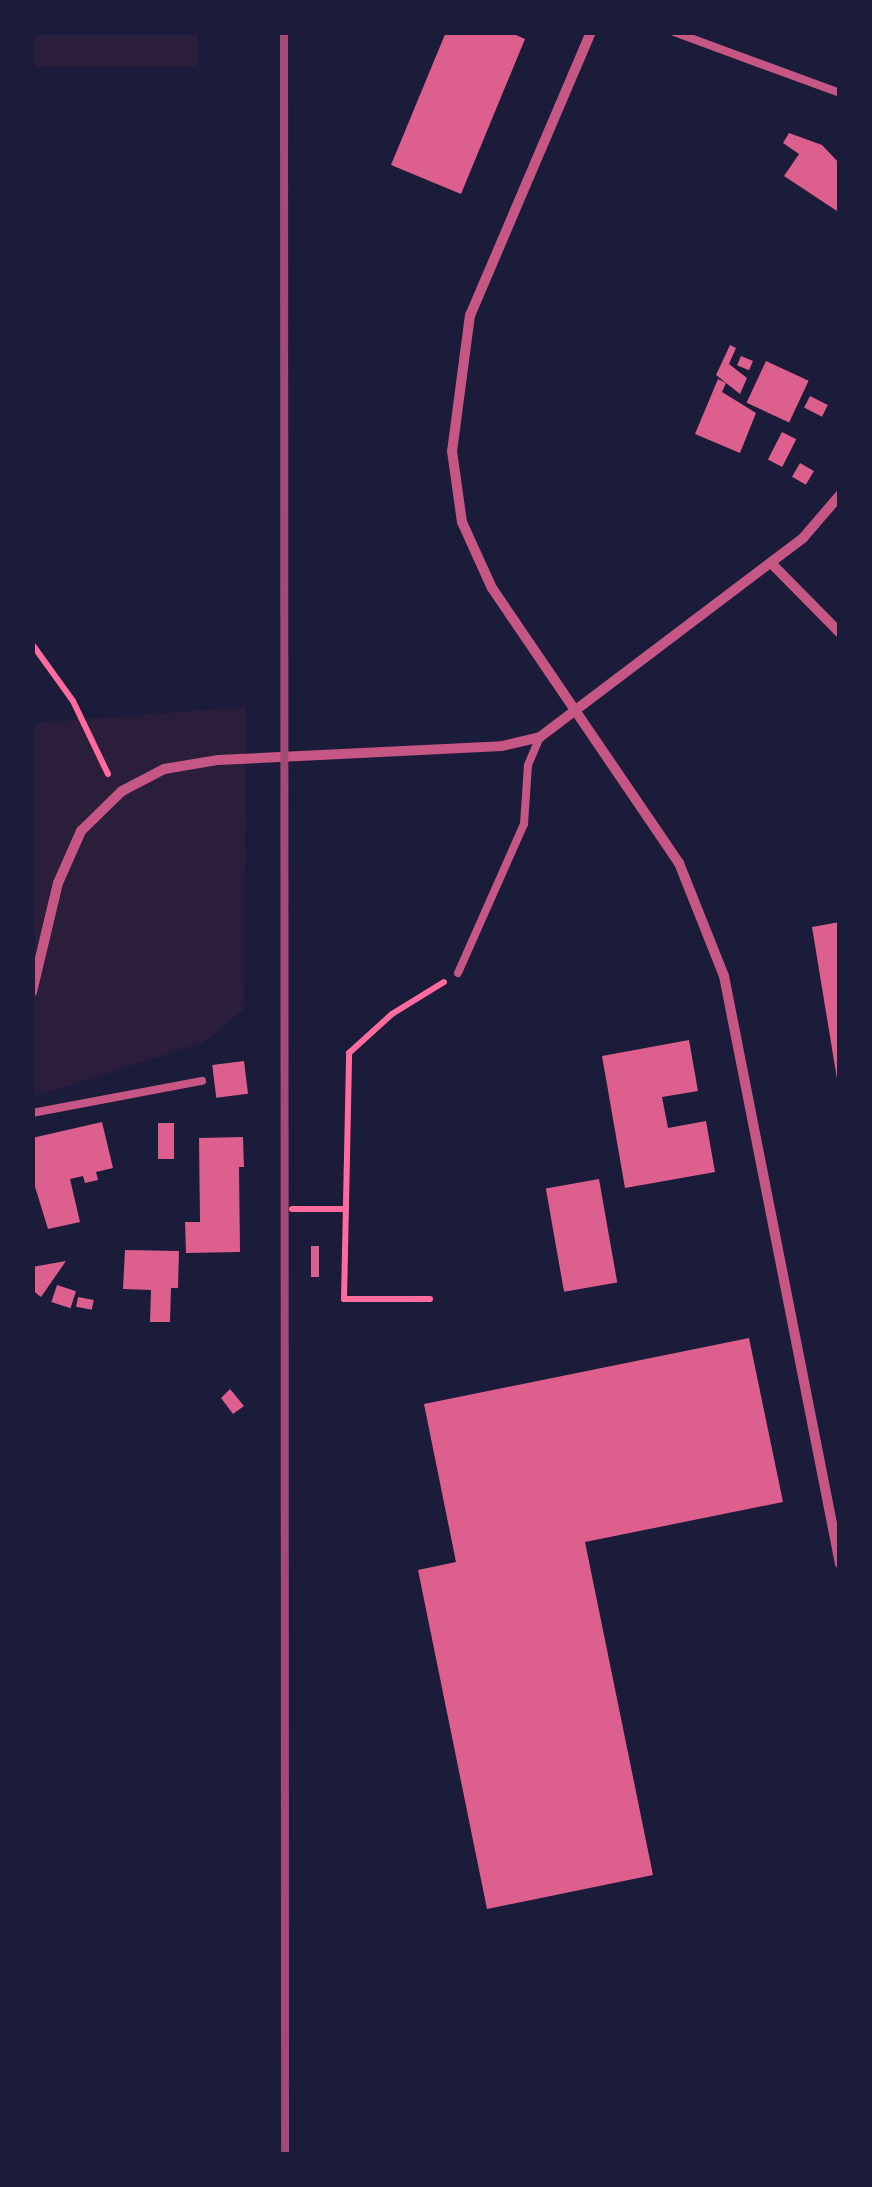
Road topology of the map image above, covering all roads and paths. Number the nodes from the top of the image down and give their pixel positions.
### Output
1 (591, 32) edge
2 (674, 32) edge
3 (840, 94) edge
4 (840, 495) edge
5 (771, 563) junction
6 (840, 632) edge
7 (32, 644) edge
8 (575, 712) junction
9 (540, 737) junction
10 (122, 790) junction
11 (458, 973) joint
12 (32, 992) edge
13 (202, 1081) dead end
14 (32, 1113) edge
15 (292, 1209) dead end
16 (346, 1209) junction
17 (430, 1298) dead end
18 (840, 1564) edge

1 - 8 street
2 - 3 lane
4 - 5 street
5 - 6 street
5 - 8 street
7 - 10 path
8 - 9 street
8 - 18 street
9 - 10 street
9 - 11 lane
10 - 12 street
11 - 16 path
13 - 14 lane
15 - 16 path
16 - 17 path

